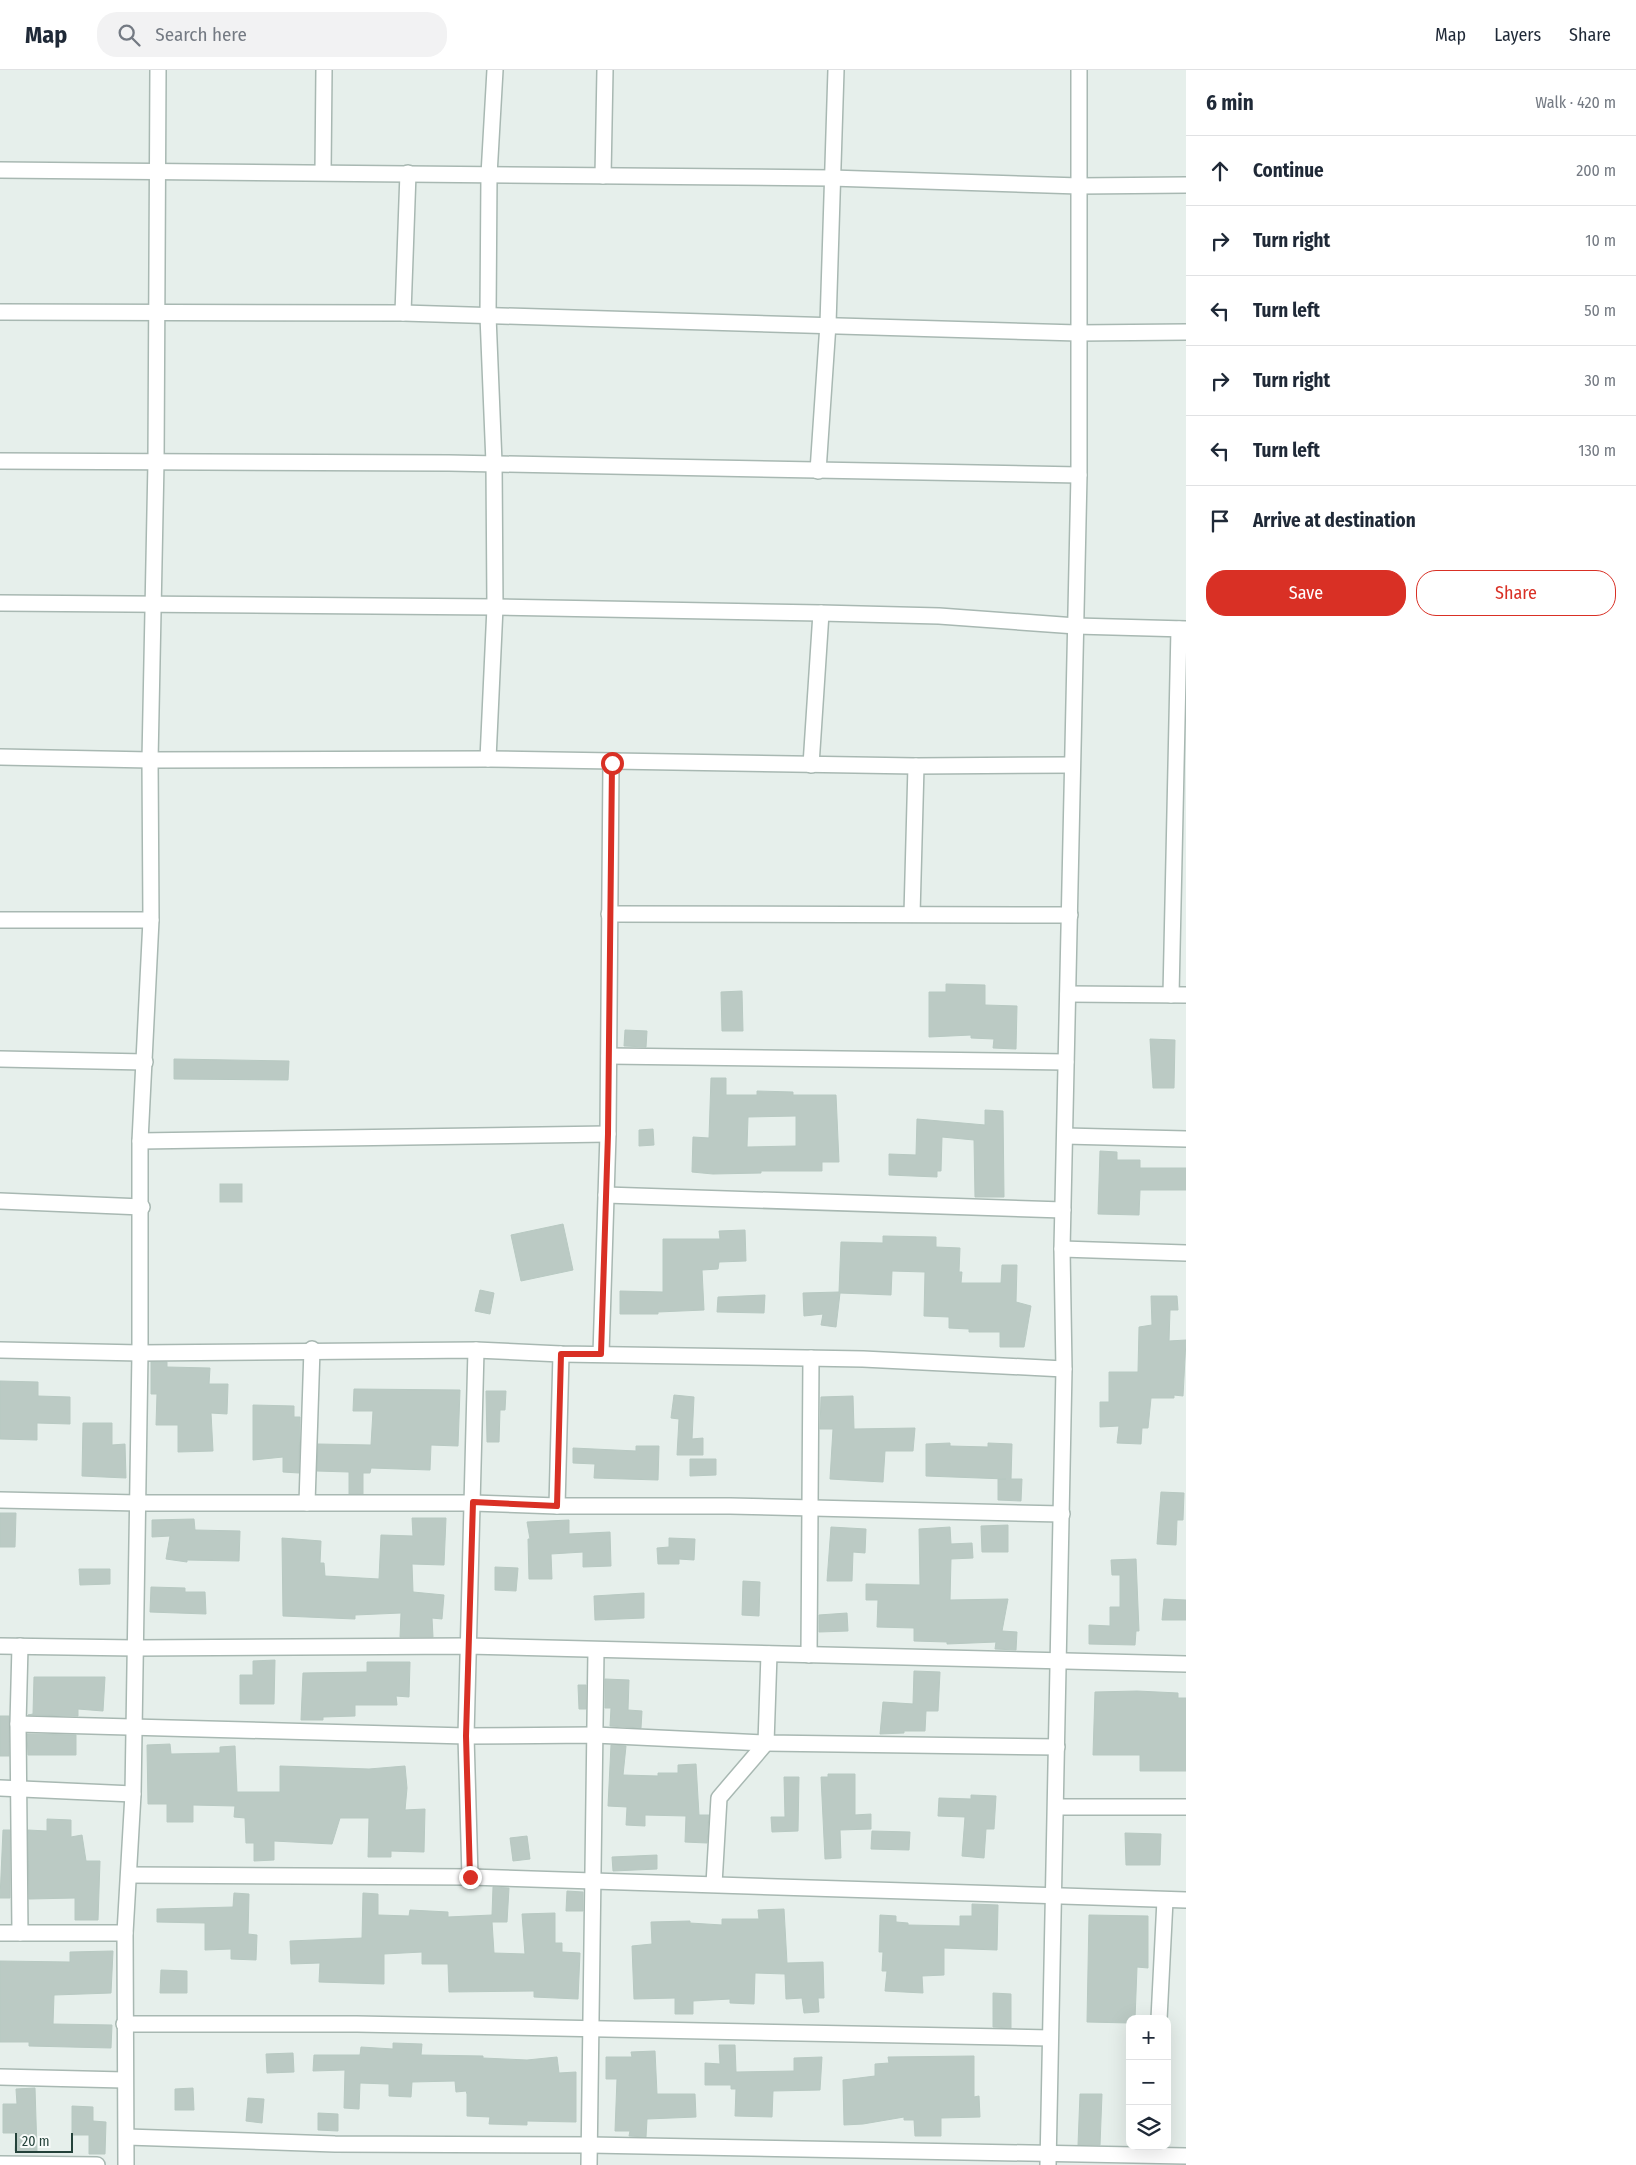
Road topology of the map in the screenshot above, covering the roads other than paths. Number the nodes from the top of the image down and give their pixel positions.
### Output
1 (158, 70) edge
2 (324, 70) edge
3 (495, 70) edge
4 (605, 70) edge
5 (836, 70) edge
6 (1079, 70) edge
7 (0, 170) edge
8 (156, 172) junction
9 (323, 172) junction
10 (408, 173) junction
11 (489, 175) junction
12 (603, 176) junction
13 (831, 178) junction
14 (1186, 185) edge
15 (1079, 186) junction
16 (0, 312) edge
17 (403, 313) junction
18 (155, 314) junction
19 (488, 316) junction
20 (828, 324) junction
21 (1186, 332) edge
22 (1078, 333) junction
23 (0, 461) edge
24 (156, 462) junction
25 (494, 464) junction
26 (818, 471) junction
27 (1079, 475) junction
28 (0, 603) edge
29 (153, 604) junction
30 (495, 607) junction
31 (820, 613) junction
32 (1076, 626) junction
33 (1182, 629) edge
34 (0, 756) edge
35 (488, 759) junction
36 (150, 760) junction
37 (612, 763) junction
38 (811, 765) junction
39 (1072, 765) junction
40 (916, 766) junction
41 (609, 914) junction
42 (912, 914) junction
43 (1070, 915) junction
44 (0, 920) edge
45 (151, 920) junction
46 (1068, 994) junction
47 (1179, 995) edge
48 (609, 1056) junction
49 (0, 1058) edge
50 (145, 1062) junction
51 (1066, 1062) junction
52 (608, 1134) junction
53 (1065, 1136) junction
54 (1186, 1139) edge
55 (140, 1141) junction
56 (606, 1195) junction
57 (0, 1201) edge
58 (142, 1207) junction
59 (1063, 1210) junction
60 (1062, 1249) junction
61 (1186, 1253) edge
62 (312, 1349) junction
63 (0, 1350) edge
64 (476, 1350) junction
65 (140, 1352) junction
66 (561, 1354) junction
67 (601, 1354) junction
68 (811, 1358) junction
69 (1064, 1369) junction
70 (0, 1500) edge
71 (473, 1502) junction
72 (138, 1503) junction
73 (307, 1503) junction
74 (557, 1506) junction
75 (809, 1509) junction
76 (1062, 1514) junction
77 (0, 1646) edge
78 (20, 1646) junction
79 (467, 1646) junction
80 (135, 1648) junction
81 (596, 1650) junction
82 (769, 1654) junction
83 (809, 1655) junction
84 (1058, 1660) junction
85 (1186, 1664) edge
86 (18, 1724) junction
87 (134, 1726) junction
88 (595, 1735) junction
89 (466, 1736) junction
90 (766, 1743) junction
91 (1057, 1747) junction
92 (0, 1788) edge
93 (19, 1788) junction
94 (133, 1794) junction
95 (1056, 1807) junction
96 (1186, 1807) edge
97 (128, 1875) junction
98 (470, 1877) junction
99 (594, 1881) junction
100 (714, 1884) junction
101 (1053, 1896) junction
102 (1165, 1900) junction
103 (1186, 1900) edge
104 (0, 1933) edge
105 (20, 1933) junction
106 (125, 1933) junction
107 (1159, 2015) edge
108 (124, 2024) junction
109 (592, 2029) junction
110 (1050, 2038) junction
111 (0, 2077) edge
112 (124, 2080) junction
113 (127, 2137) junction
114 (590, 2145) junction
115 (1153, 2151) edge
116 (1186, 2156) edge
117 (1048, 2159) edge
118 (0, 2164) edge
119 (97, 2165) edge
120 (126, 2165) edge
121 (589, 2165) edge

1 - 8 street
2 - 9 street
3 - 11 street
4 - 12 street
5 - 13 street
6 - 15 street
7 - 8 street
8 - 9 street
8 - 18 street
9 - 10 street
10 - 11 street
10 - 17 street
11 - 12 street
11 - 19 street
12 - 13 street
13 - 15 street
13 - 20 street
14 - 15 street
15 - 22 street
16 - 18 street
17 - 18 street
17 - 19 street
18 - 24 street
19 - 20 street
19 - 25 street
20 - 22 street
20 - 26 street
21 - 22 street
22 - 27 street
23 - 24 street
24 - 25 street
24 - 29 street
25 - 26 street
25 - 30 street
26 - 27 street
27 - 32 street
28 - 29 street
29 - 30 street
29 - 36 street
30 - 31 street
30 - 35 street
31 - 32 street
31 - 38 street
32 - 33 street
32 - 39 street
33 - 47 street
34 - 36 street
35 - 36 street
35 - 37 street
36 - 45 street
37 - 38 street
37 - 41 street
38 - 40 street
39 - 40 street
39 - 43 street
40 - 42 street
41 - 42 street
41 - 48 street
42 - 43 street
43 - 46 street
44 - 45 street
45 - 50 street
46 - 47 street
46 - 51 street
48 - 51 street
48 - 52 street
49 - 50 street
50 - 55 street
51 - 53 street
52 - 55 street
52 - 56 street
53 - 54 street
53 - 59 street
55 - 58 street
56 - 59 street
56 - 67 street
57 - 58 street
58 - 65 street
59 - 60 street
60 - 61 street
60 - 69 street
62 - 64 street
62 - 65 street
62 - 73 street
63 - 65 street
64 - 66 street
64 - 71 street
65 - 72 street
66 - 67 street
66 - 74 street
67 - 68 street
68 - 69 street
68 - 75 street
69 - 76 street
70 - 72 street
71 - 73 street
71 - 74 street
71 - 79 street
72 - 73 street
72 - 80 street
74 - 75 street
75 - 76 street
75 - 83 street
76 - 84 street
77 - 78 street
78 - 80 street
78 - 86 street
79 - 80 street
79 - 81 street
79 - 89 street
80 - 87 street
81 - 82 street
81 - 88 street
82 - 83 street
82 - 90 street
83 - 84 street
84 - 85 street
84 - 91 street
86 - 87 street
86 - 93 street
87 - 89 street
87 - 94 street
88 - 89 street
88 - 90 street
88 - 99 street
89 - 98 street
90 - 91 street
90 - 100 street
91 - 95 street
92 - 93 street
93 - 94 street
93 - 105 street
94 - 97 street
95 - 96 street
95 - 101 street
97 - 98 street
97 - 106 street
98 - 99 street
99 - 100 street
99 - 109 street
100 - 101 street
101 - 102 street
101 - 110 street
102 - 103 street
102 - 107 street
104 - 105 street
105 - 106 street
106 - 108 street
108 - 109 street
108 - 112 street
109 - 110 street
109 - 114 street
110 - 117 street
111 - 112 street
112 - 113 street
113 - 114 street
113 - 120 street
114 - 117 street
114 - 121 street
115 - 116 street
115 - 117 street
118 - 119 street

